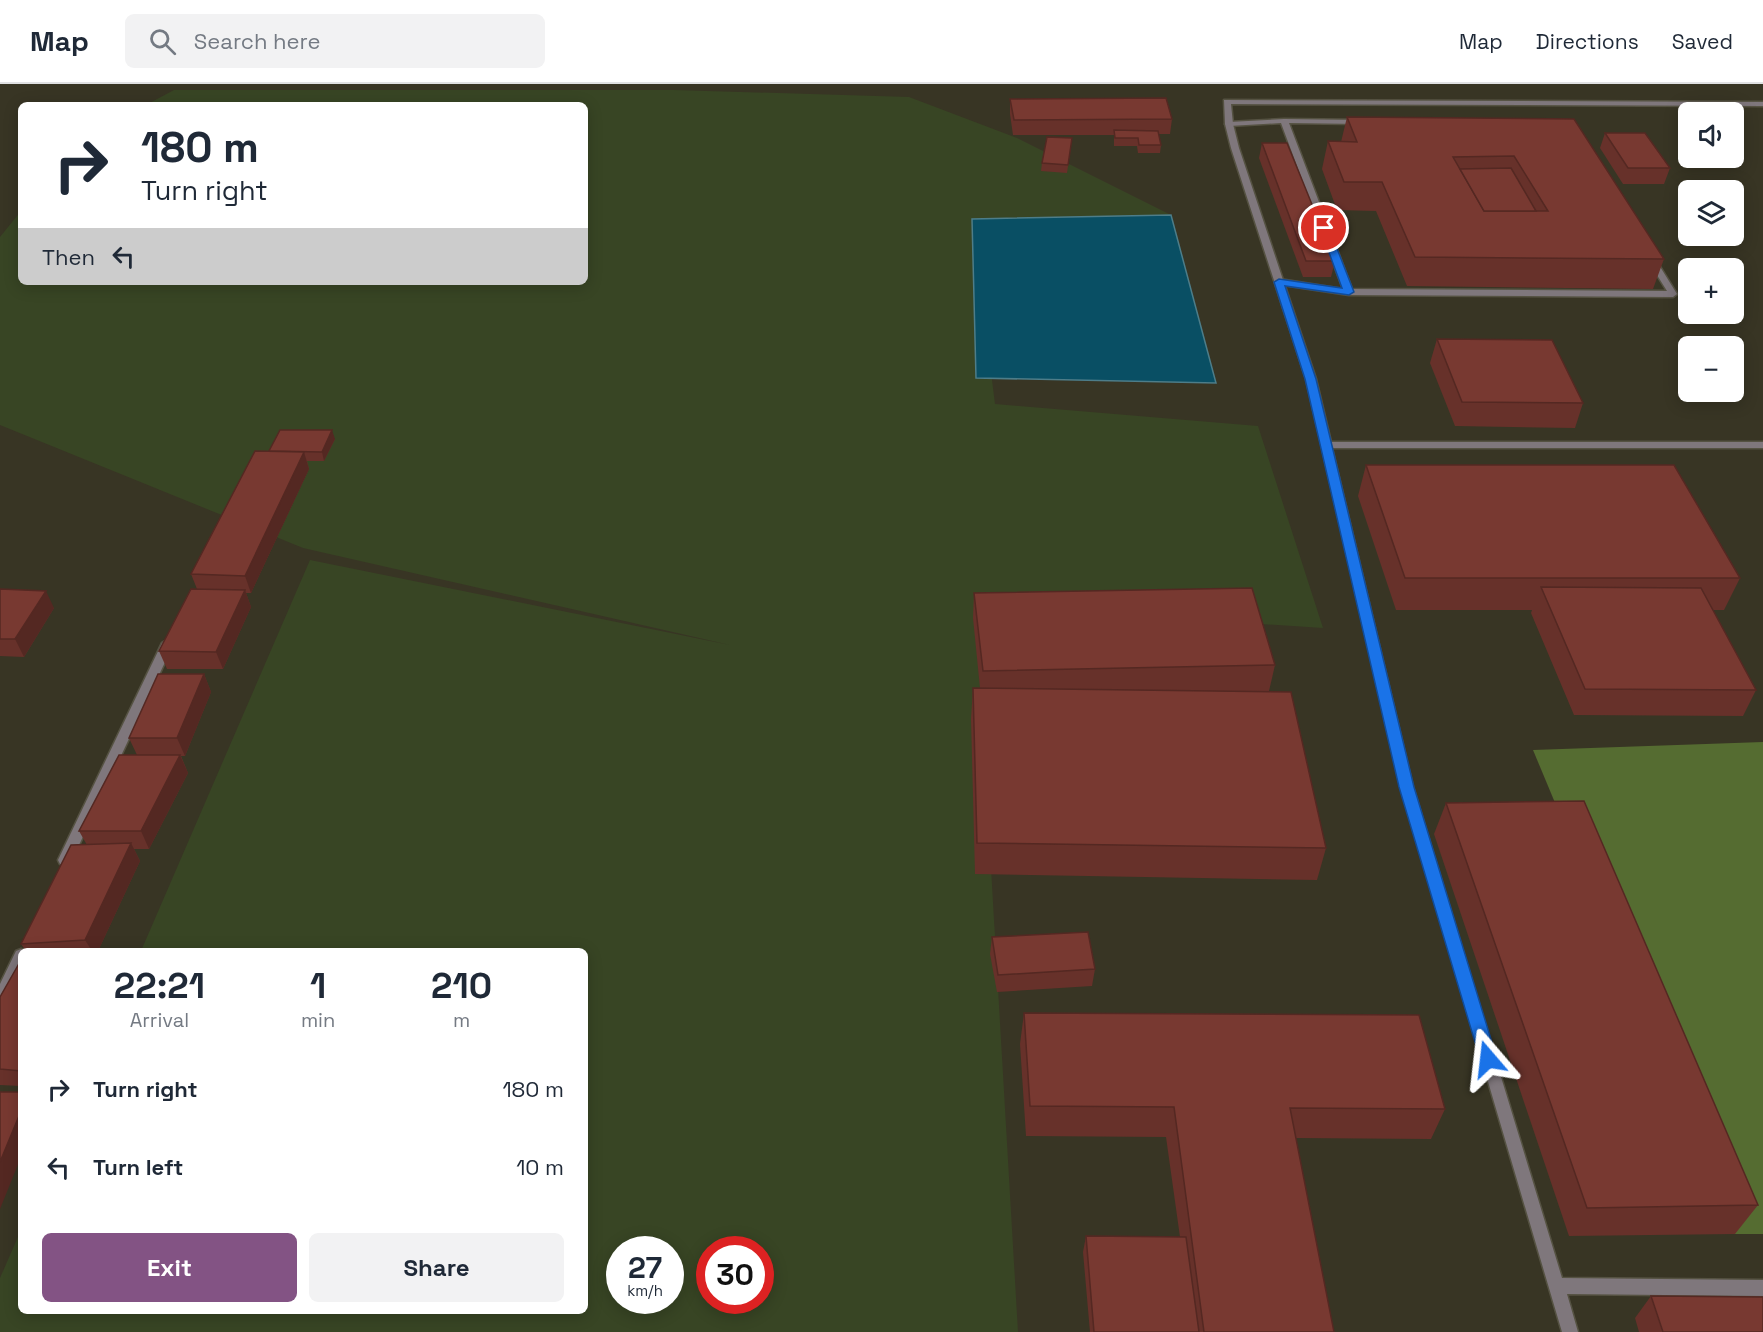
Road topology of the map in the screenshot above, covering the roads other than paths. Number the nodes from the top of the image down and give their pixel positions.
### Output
1 (1763, 104) edge
2 (1284, 121) junction
3 (1373, 122) edge
4 (1229, 124) junction
5 (1648, 254) edge
6 (1279, 282) junction
7 (1349, 292) junction
8 (1326, 445) junction
9 (1763, 445) edge
10 (175, 627) edge
11 (58, 875) edge
12 (18, 962) edge
13 (0, 999) edge
14 (1557, 1286) junction
15 (1763, 1288) edge
16 (1570, 1332) edge

1 - 4 street
2 - 3 street
2 - 4 street
2 - 7 street
4 - 6 street
5 - 7 street
6 - 7 street
6 - 8 street
8 - 9 street
8 - 14 street
10 - 11 street
12 - 13 street
14 - 15 street
14 - 16 street

